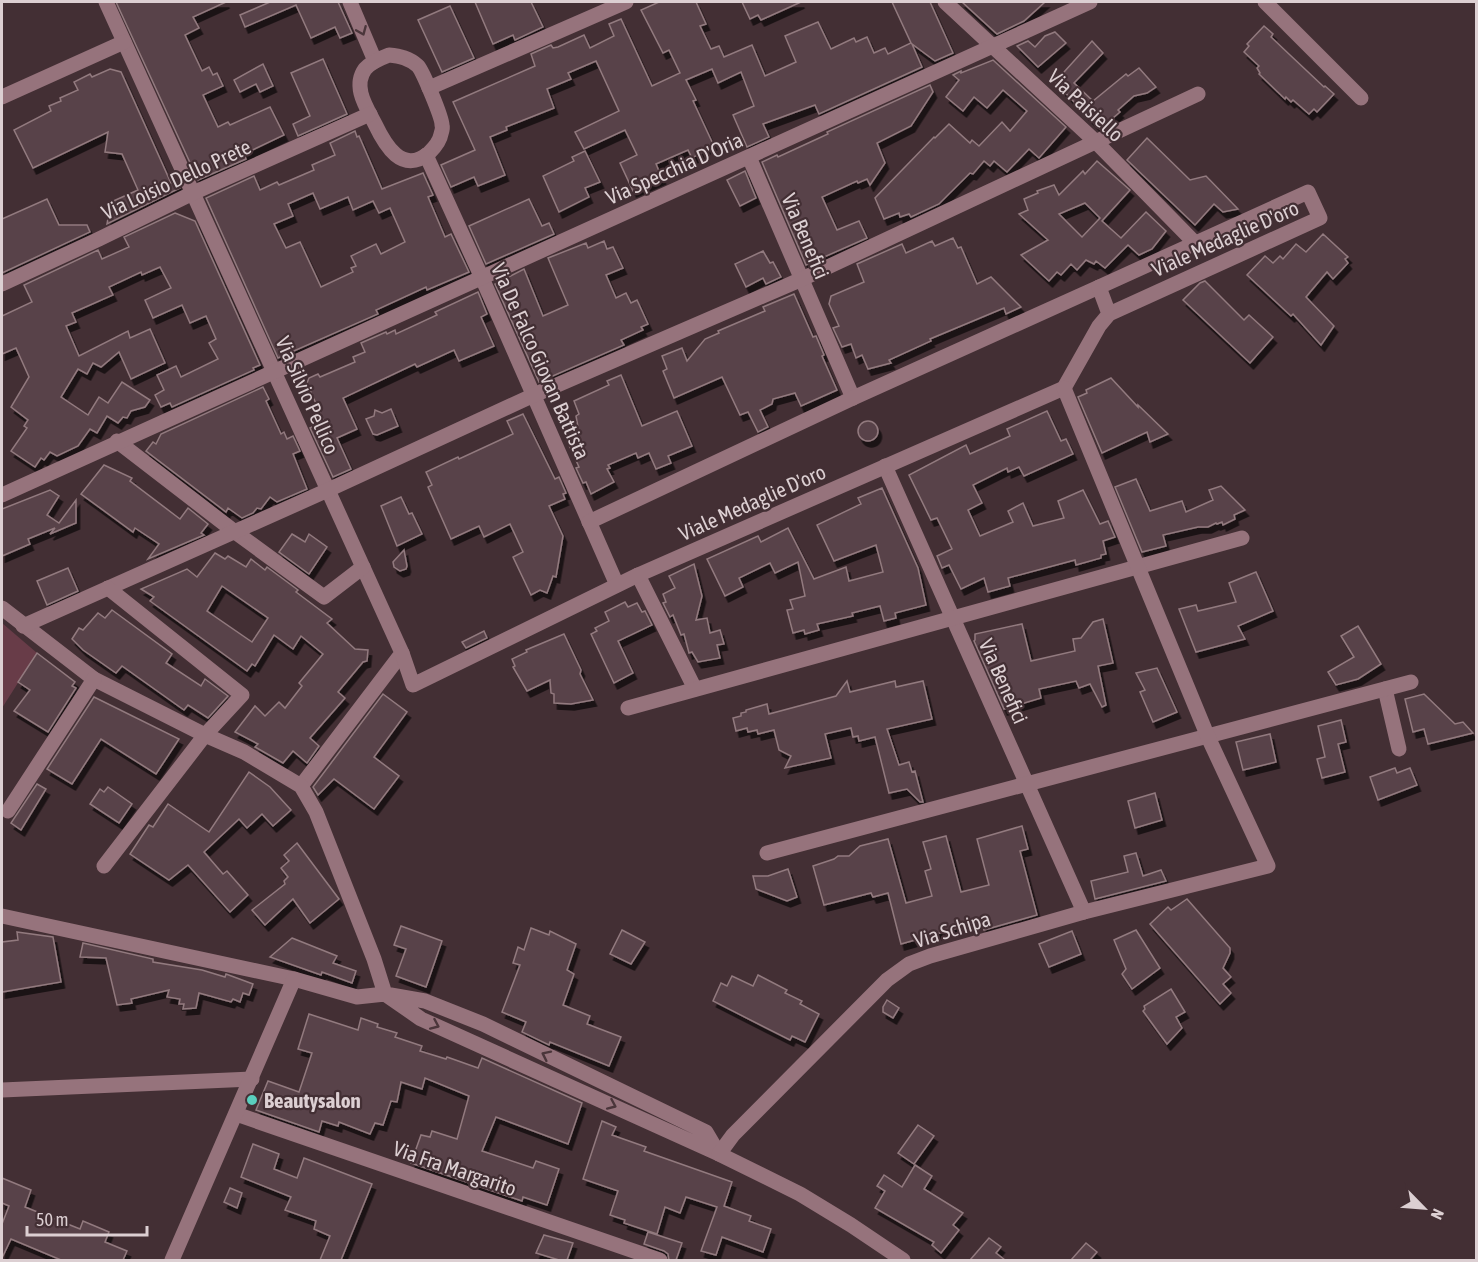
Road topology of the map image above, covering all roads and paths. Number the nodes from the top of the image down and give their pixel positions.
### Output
1 (105, 2) edge
2 (350, 2) edge
3 (626, 2) edge
4 (945, 2) edge
5 (1090, 2) edge
6 (1264, 2) edge
7 (124, 42) junction
8 (991, 46) junction
9 (375, 61) junction
10 (429, 88) junction
11 (1198, 94) dead end
12 (2, 98) edge
13 (1361, 98) dead end
14 (370, 114) junction
15 (1095, 142) junction
16 (426, 155) junction
17 (749, 157) junction
18 (193, 193) junction
19 (1195, 243) junction
20 (482, 278) junction
21 (802, 279) junction
22 (2, 284) edge
23 (1099, 287) junction
24 (1109, 314) junction
25 (274, 370) junction
26 (1064, 388) junction
27 (534, 395) junction
28 (853, 398) junction
29 (117, 441) junction
30 (885, 466) junction
31 (328, 490) junction
32 (2, 495) edge
33 (589, 522) junction
34 (235, 532) junction
35 (1242, 538) dead end
36 (363, 567) junction
37 (1139, 567) junction
38 (638, 575) junction
39 (617, 585) junction
40 (108, 588) junction
41 (2, 608) edge
42 (953, 619) junction
43 (23, 626) junction
44 (402, 653) junction
45 (94, 679) junction
46 (1410, 682) dead end
47 (695, 689) junction
48 (1385, 689) junction
49 (628, 708) dead end
50 (205, 735) junction
51 (1208, 737) junction
52 (1399, 748) dead end
53 (1027, 784) junction
54 (301, 786) junction
55 (8, 811) dead end
56 (767, 853) dead end
57 (104, 866) dead end
58 (1084, 912) junction
59 (2, 916) edge
60 (294, 979) junction
61 (385, 994) junction
62 (252, 1079) junction
63 (2, 1090) edge
64 (236, 1114) junction
65 (720, 1154) junction
66 (172, 1260) edge
67 (660, 1260) edge
68 (903, 1260) edge

1 - 7 street, Via Silvio Pellico
2 -> 9 street
3 - 10 street
4 - 8 street, Via Paisiello
5 - 8 street, Via Specchia D'Oria
6 - 13 street
7 - 12 street
7 - 18 street, Via Silvio Pellico
8 - 15 street, Via Paisiello
8 - 17 street, Via Specchia D'Oria
9 - 10 street
9 - 14 street
10 - 16 street
11 - 15 street
14 - 16 street
14 - 18 street, Via Loisio Dello Prete
15 - 19 street, Via Paisiello
15 - 21 street
16 - 20 street, Via De Falco Giovan Battista
17 - 20 street, Via Specchia D'Oria
17 - 21 street, Via Benefici
18 - 22 street, Via Loisio Dello Prete
18 - 25 street, Via Silvio Pellico
19 - 23 street, Viale Medaglie D'oro
19 - 24 street, Viale Medaglie D'oro
20 - 25 street, Via Specchia D'Oria
20 - 27 street, Via De Falco Giovan Battista
21 - 27 street
21 - 28 street, Via Benefici
23 - 24 street
23 - 28 street, Viale Medaglie D'oro
24 - 26 street
25 - 29 street, Via Specchia D'Oria
25 - 31 street, Via Silvio Pellico
26 - 30 street, Viale Medaglie D'oro
26 - 37 street
27 - 31 street
27 - 33 street, Via De Falco Giovan Battista
28 - 33 street, Viale Medaglie D'oro
29 - 32 street, Via Specchia D'Oria
29 - 34 street
30 - 38 street, Viale Medaglie D'oro
30 - 42 street, Via Benefici
31 - 34 street
31 - 36 street, Via Silvio Pellico
33 - 39 street, Via De Falco Giovan Battista
34 - 36 street
34 - 40 street
35 - 37 street
36 - 44 street, Via Silvio Pellico
37 - 42 street
37 - 51 street
38 - 39 street, Viale Medaglie D'oro
38 - 47 street
39 - 44 street, Viale Medaglie D'oro
40 - 43 street
40 - 50 street
41 - 43 street
42 - 47 street
42 - 53 street, Via Benefici
43 - 45 street
44 - 54 street
45 - 50 street
45 - 55 street
46 - 48 street
47 - 49 street
48 - 51 street
48 - 52 street
50 - 54 street
50 - 57 street
51 - 53 street
51 - 58 street, Via Schipa
53 - 56 street
53 - 58 street, Via Benefici
54 - 61 street
58 - 65 street, Via Schipa
59 - 60 street
60 - 61 street
60 - 62 street
61 - 65 street
62 - 63 street
62 - 64 street
64 - 66 street
64 - 67 street, Via Fra Margarito
65 - 68 street

